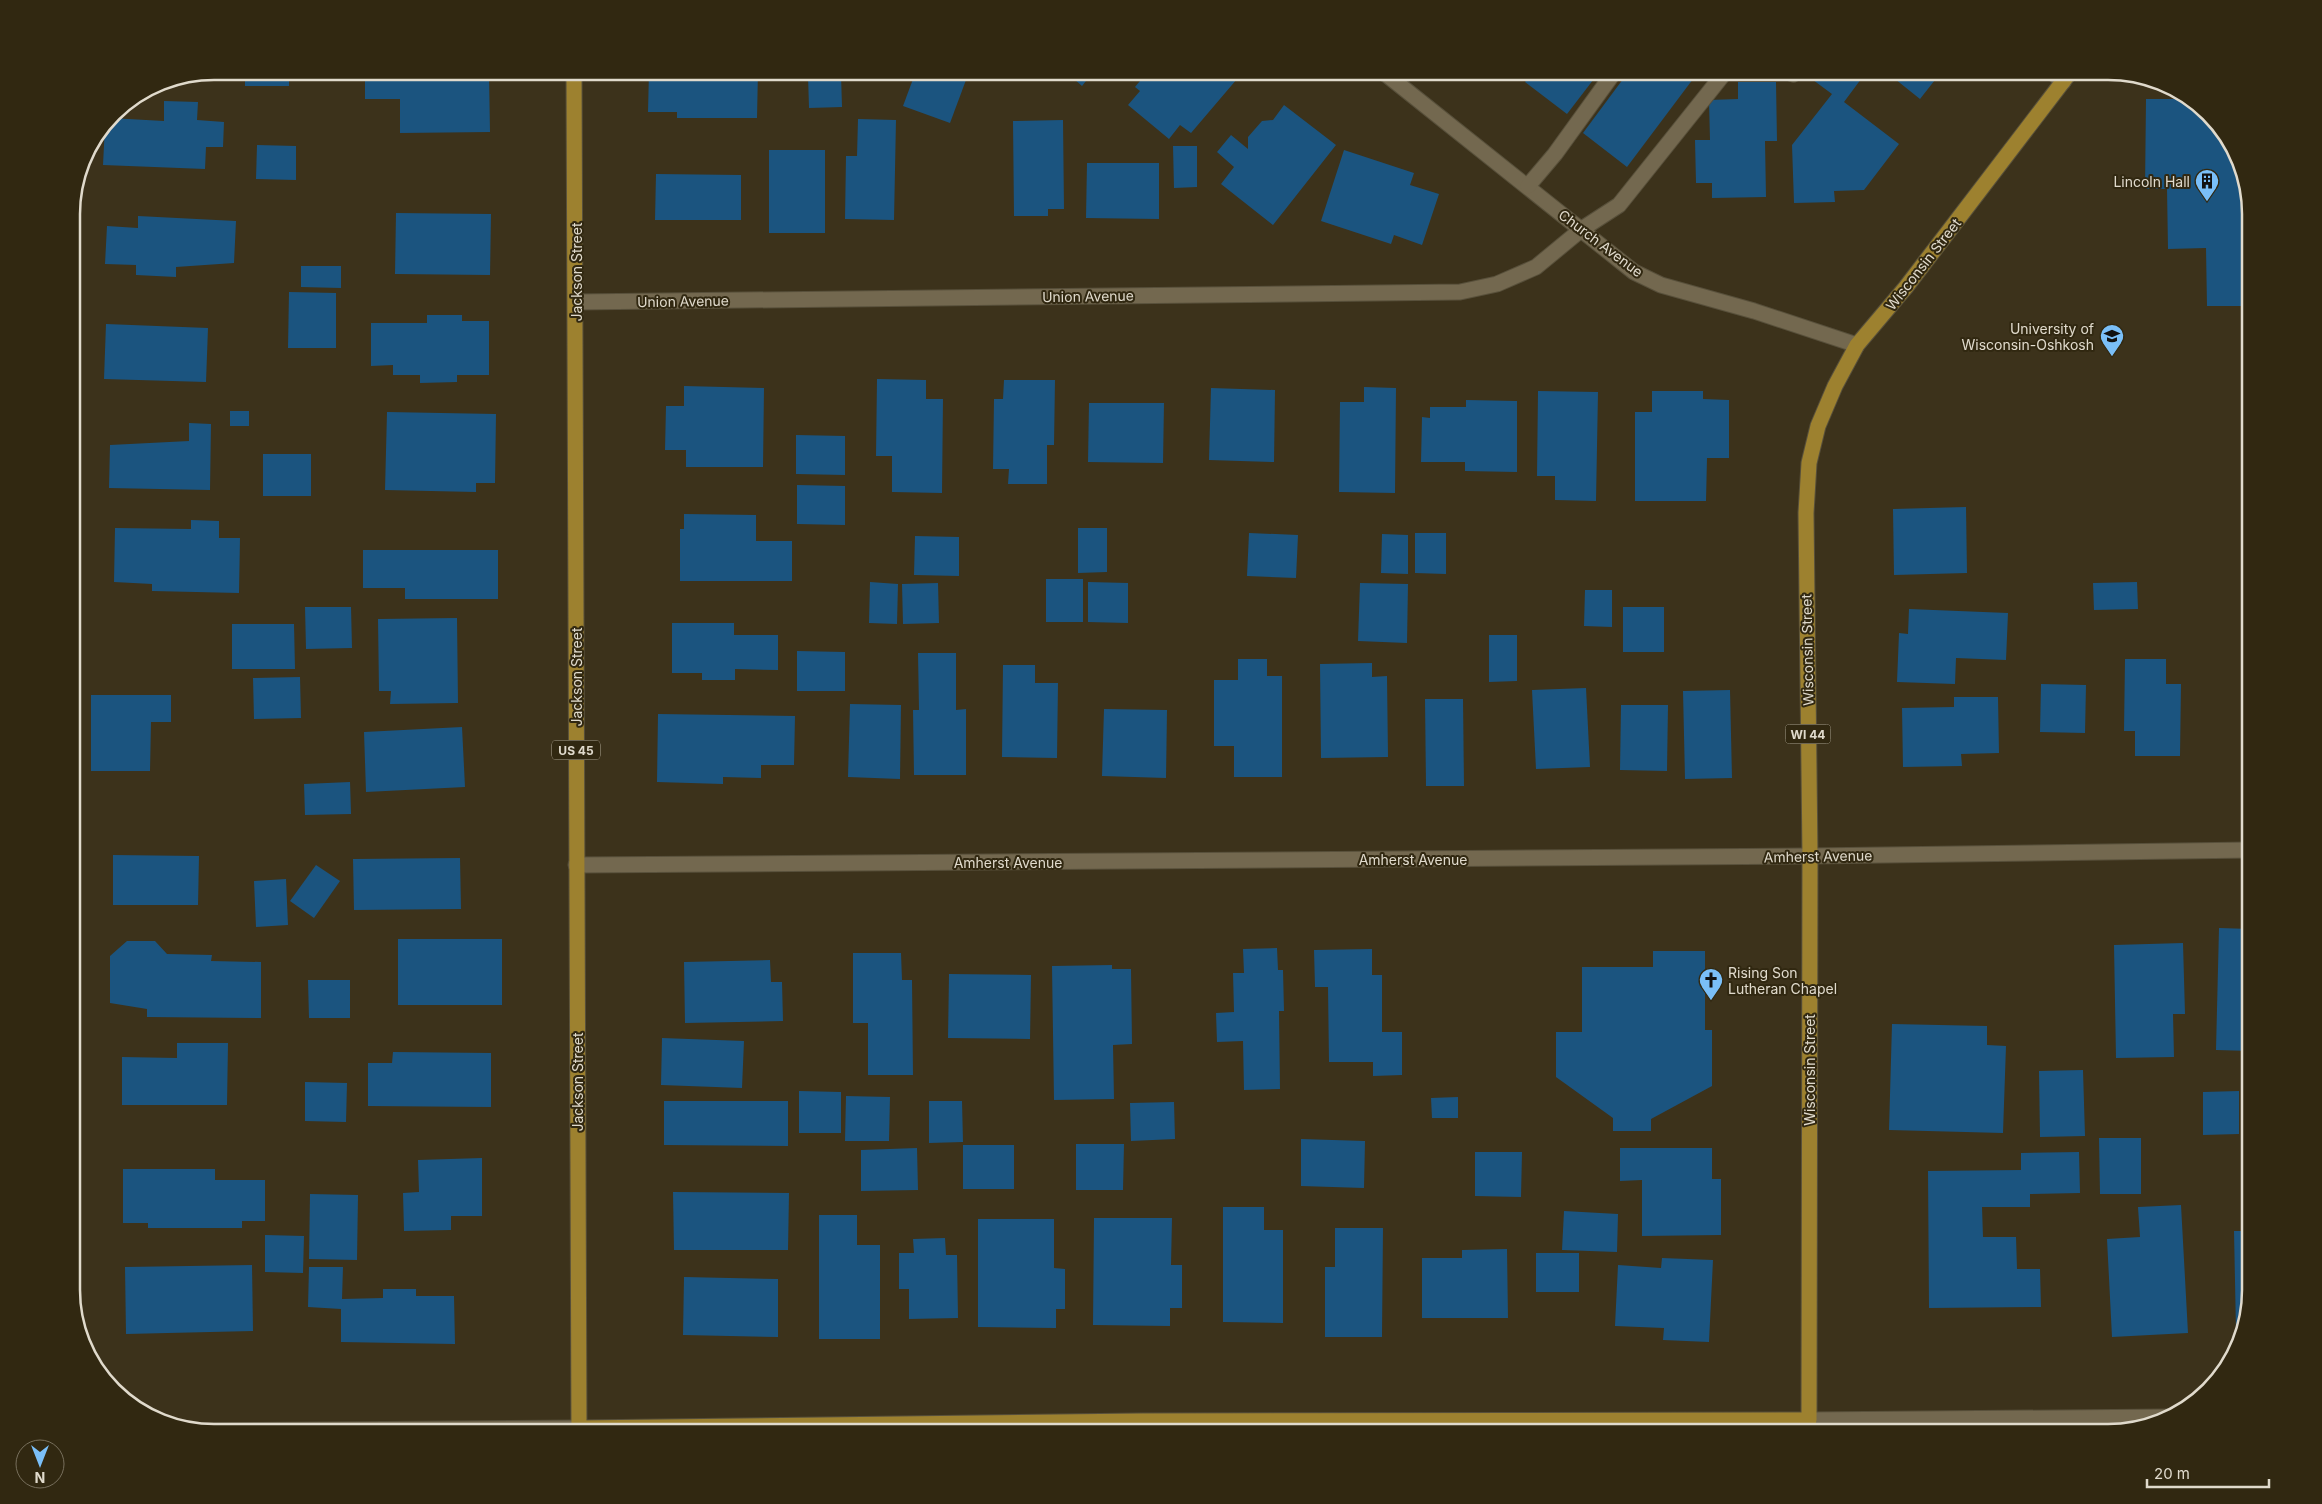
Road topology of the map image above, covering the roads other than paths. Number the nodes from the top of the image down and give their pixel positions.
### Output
1 (574, 80) edge
2 (1393, 80) edge
3 (1608, 80) edge
4 (1719, 80) edge
5 (2064, 80) edge
6 (1528, 186) junction
7 (1582, 229) junction
8 (576, 302) junction
9 (1857, 346) junction
10 (2242, 850) edge
11 (1810, 856) junction
12 (576, 865) junction
13 (2149, 1417) edge
14 (579, 1424) edge
15 (1809, 1424) edge
16 (1889, 1424) edge

1 - 8 main road, Jackson Street / US 45
2 - 6 street, Church Avenue
3 - 6 street
4 - 7 street, Union Avenue
5 - 9 main road, Wisconsin Street / WI 44
6 - 7 street, Church Avenue
7 - 8 street, Union Avenue
7 - 9 street, Church Avenue
8 - 12 main road, Jackson Street / US 45
9 - 11 main road, Wisconsin Street / WI 44
10 - 11 street, Amherst Avenue
11 - 12 street, Amherst Avenue
11 - 15 main road, Wisconsin Street / WI 44
12 - 14 main road, Jackson Street / US 45
13 - 16 street

